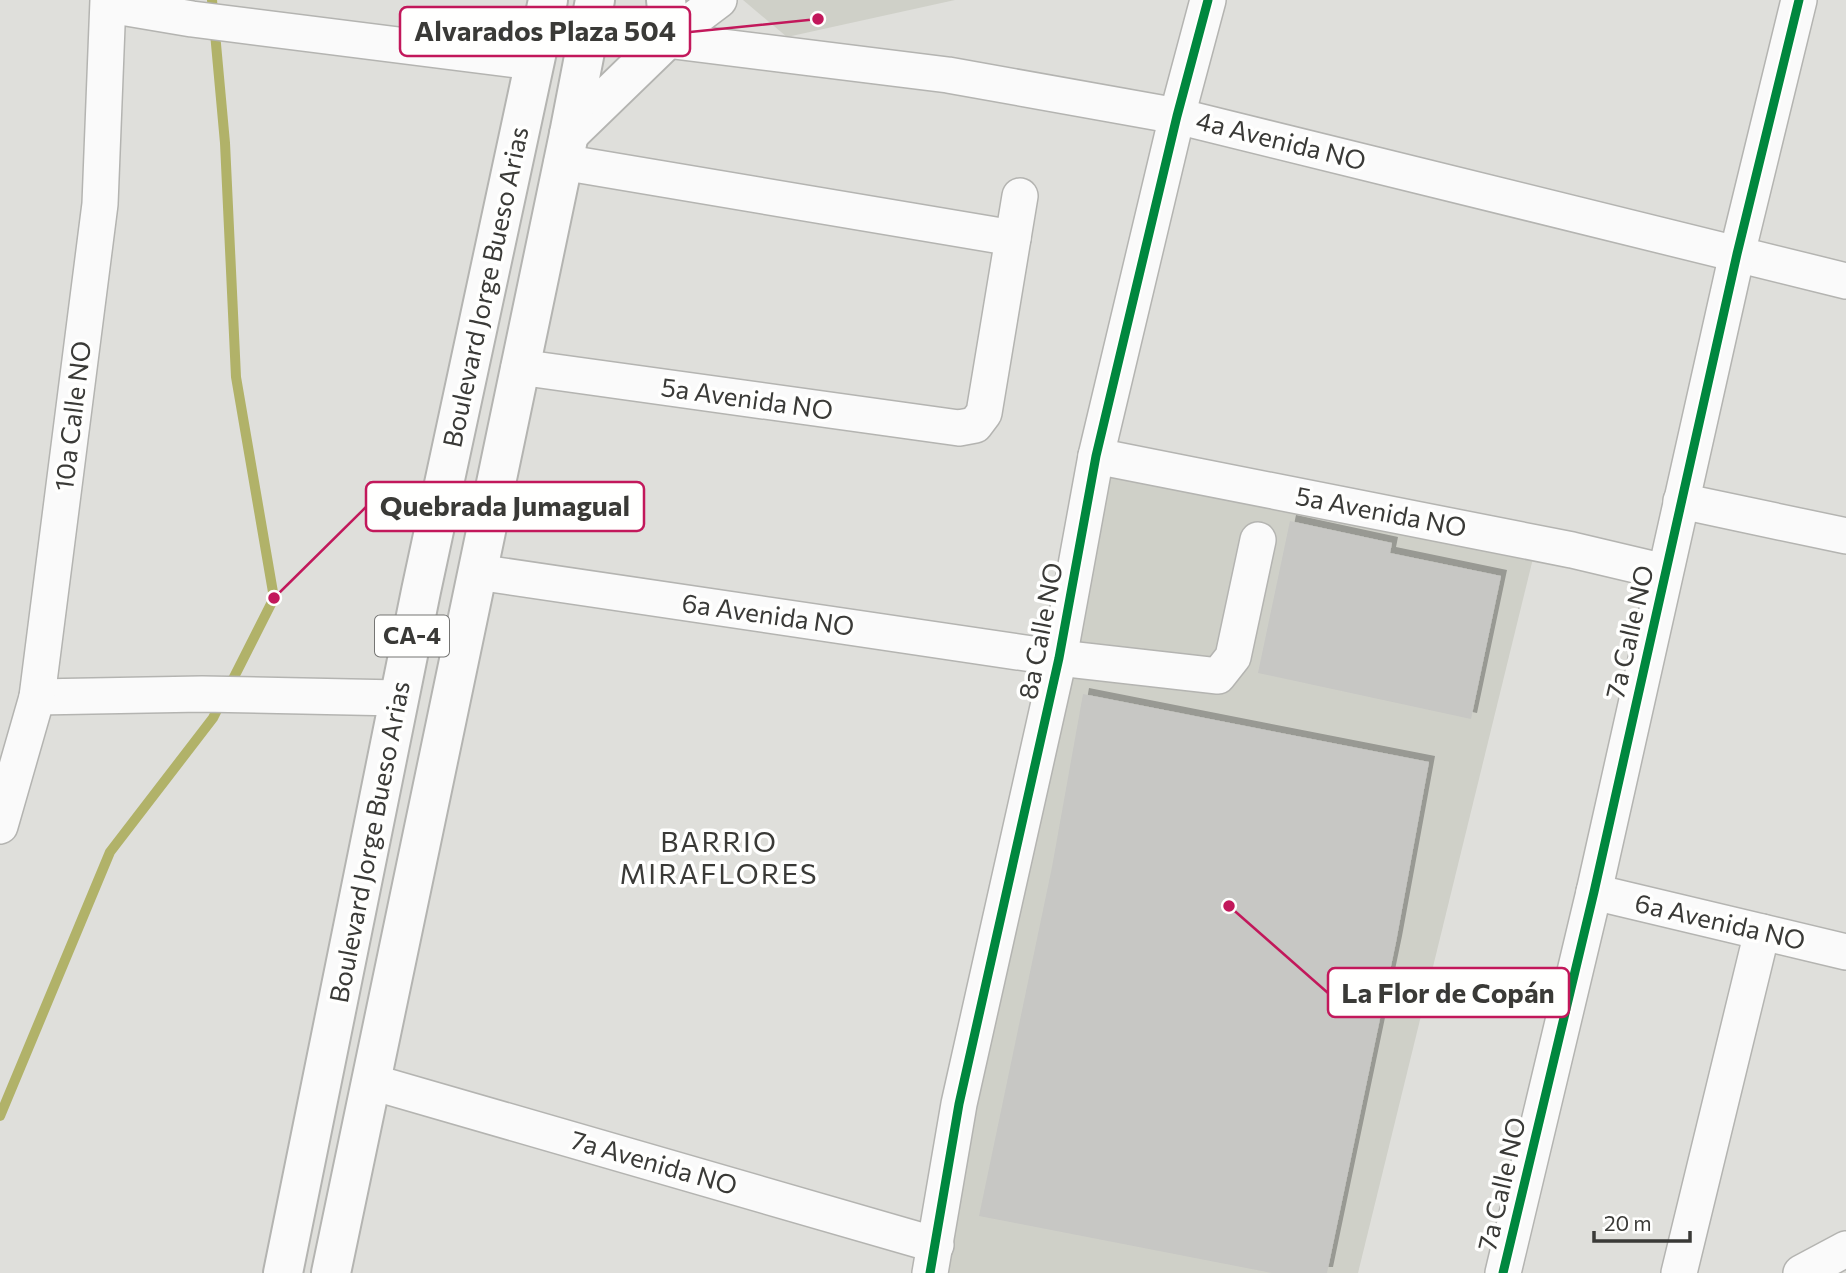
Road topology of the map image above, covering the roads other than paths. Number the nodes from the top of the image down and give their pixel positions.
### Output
1 (548, 0) edge
2 (595, 0) edge
3 (666, 0) edge
4 (719, 0) edge
5 (1208, 0) edge
6 (1799, 0) edge
7 (108, 2) edge
8 (666, 40) junction
9 (533, 62) junction
10 (1177, 116) junction
11 (566, 148) junction
12 (1020, 196) dead end
13 (1013, 238) junction
14 (1737, 254) junction
15 (1846, 281) edge
16 (519, 367) junction
17 (1096, 456) junction
18 (1681, 501) junction
19 (1846, 536) edge
20 (1258, 540) dead end
21 (477, 572) junction
22 (1665, 572) junction
23 (1059, 658) junction
24 (37, 697) junction
25 (399, 698) junction
26 (14, 729) edge
27 (0, 826) edge
28 (1594, 892) junction
29 (1762, 932) junction
30 (1846, 952) edge
31 (372, 1082) junction
32 (1846, 1249) edge
33 (933, 1259) edge
34 (283, 1273) edge
35 (331, 1273) edge
36 (1503, 1273) edge
37 (1679, 1273) edge
38 (1801, 1273) edge

1 - 9 main road, Boulevard Jorge Bueso Arias / CA-4
2 - 11 main road, Boulevard Jorge Bueso Arias / CA-4
3 - 8 main road
4 - 8 street
5 - 10 street, 8a Calle NO
6 - 14 street, 7a Calle NO
7 - 9 street
7 - 24 street, 10a Calle NO
8 - 10 street, 4a Avenida NO
8 - 11 main road
9 - 25 main road, Boulevard Jorge Bueso Arias / CA-4
10 - 14 street, 4a Avenida NO
10 - 17 street, 8a Calle NO
11 - 13 street
11 - 16 main road, Boulevard Jorge Bueso Arias / CA-4
12 - 13 street
13 - 16 street, 5a Avenida NO
14 - 15 street, 4a Avenida NO
14 - 18 street, 7a Calle NO
16 - 21 main road, Boulevard Jorge Bueso Arias / CA-4
17 - 22 street, 5a Avenida NO
17 - 23 street, 8a Calle NO
18 - 19 street
18 - 22 street, 7a Calle NO
20 - 23 street, 6a Avenida NO
21 - 23 street, 6a Avenida NO
21 - 31 main road, Boulevard Jorge Bueso Arias / CA-4
22 - 28 street, 7a Calle NO
23 - 33 street, 8a Calle NO
24 - 25 street
24 - 26 street, 10a Calle NO
25 - 34 main road, Boulevard Jorge Bueso Arias / CA-4
26 - 27 street, 10a Calle NO
28 - 29 street, 6a Avenida NO
28 - 36 street, 7a Calle NO
29 - 30 street, 6a Avenida NO
29 - 37 street
31 - 33 street, 7a Avenida NO
31 - 35 main road, Boulevard Jorge Bueso Arias / CA-4
32 - 38 street

